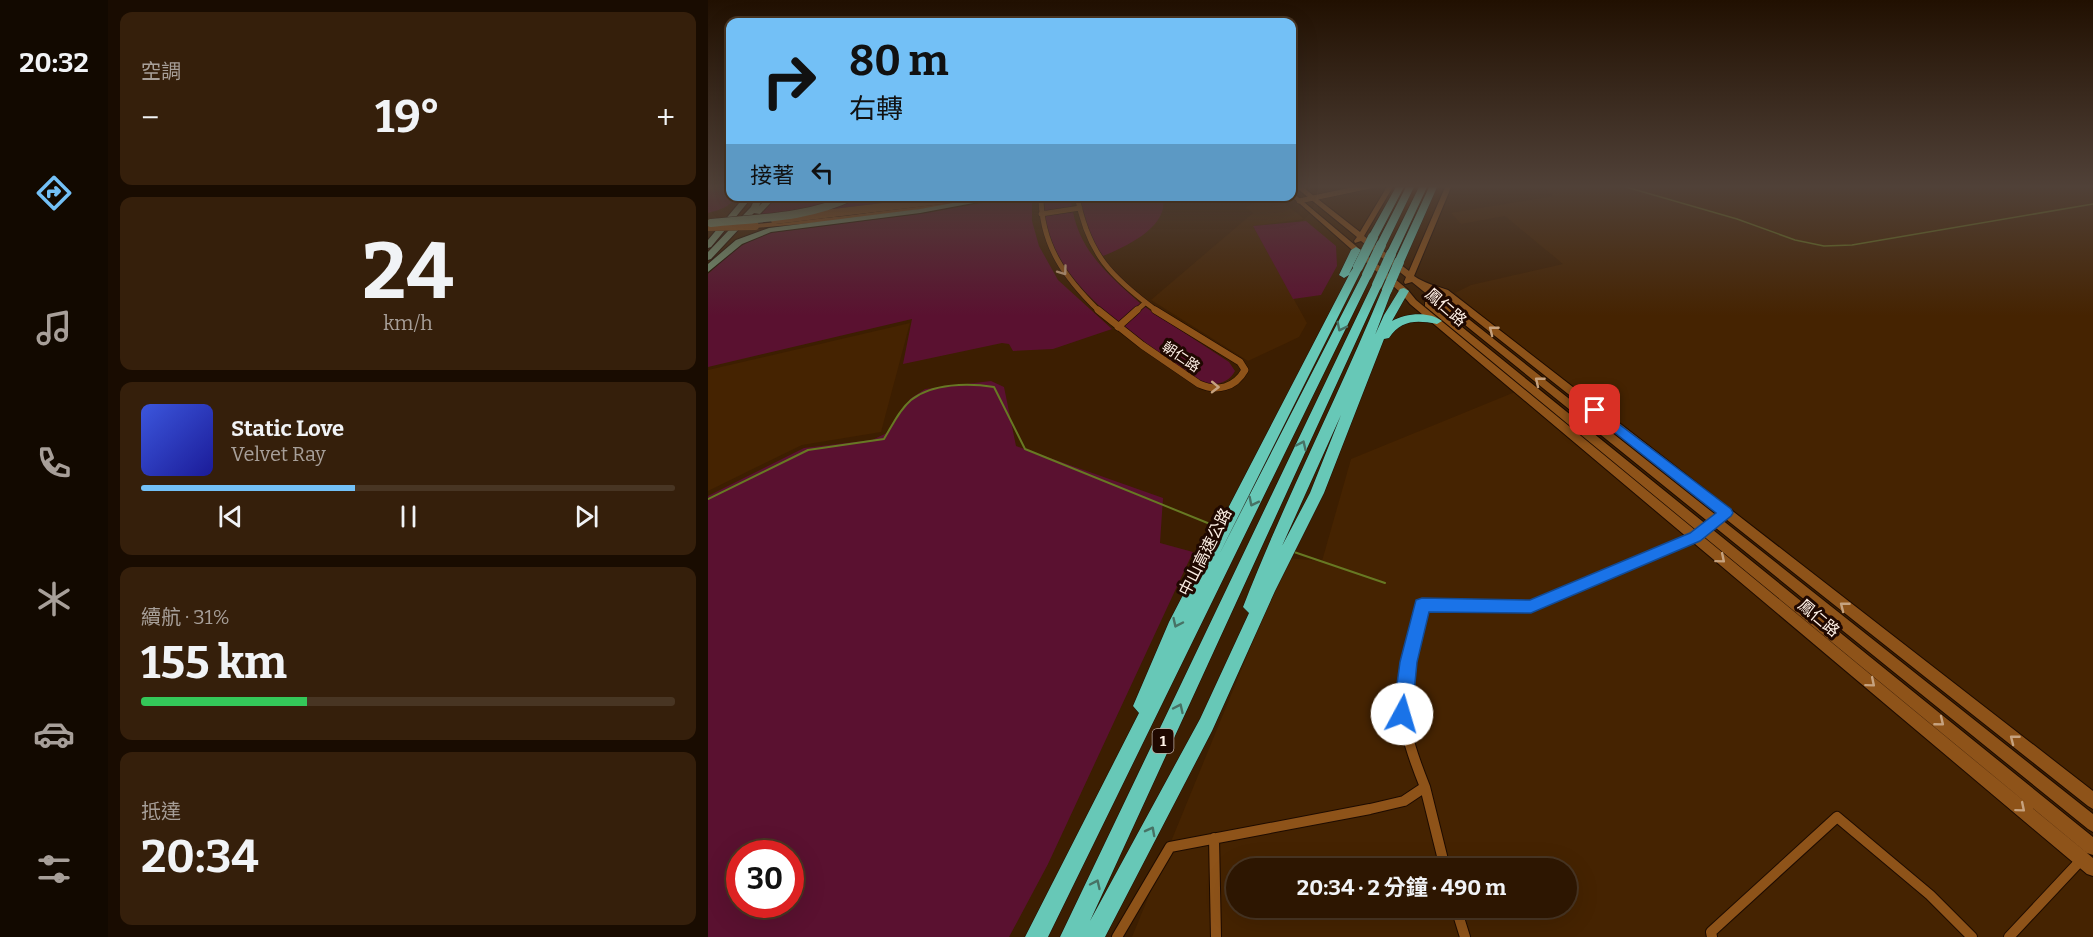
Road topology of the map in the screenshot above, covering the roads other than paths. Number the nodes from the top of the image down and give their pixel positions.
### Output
1 (722, 229) edge
2 (735, 229) edge
3 (786, 229) edge
4 (1042, 229) edge
5 (1083, 229) edge
6 (1331, 229) edge
7 (1350, 229) edge
8 (1364, 229) edge
9 (1382, 229) edge
10 (1385, 229) edge
11 (1407, 229) edge
12 (1411, 229) edge
13 (1430, 229) edge
14 (1359, 236) junction
15 (1377, 241) junction
16 (708, 244) edge
17 (1356, 250) junction
18 (708, 256) edge
19 (1395, 258) junction
20 (708, 269) edge
21 (1362, 271) junction
22 (1410, 277) junction
23 (1404, 291) junction
24 (1145, 303) junction
25 (1437, 321) junction
26 (1118, 327) junction
27 (1364, 371) junction
28 (1251, 476) junction
29 (1725, 513) junction
30 (1714, 521) junction
31 (1231, 531) junction
32 (1699, 533) junction
33 (1273, 545) junction
34 (1425, 787) junction
35 (2093, 801) edge
36 (2093, 824) edge
37 (1214, 838) junction
38 (2093, 848) edge
39 (1443, 858) edge
40 (2082, 859) junction
41 (2093, 868) edge
42 (1459, 918) edge
43 (1035, 937) edge
44 (1071, 937) edge
45 (1093, 937) edge
46 (1117, 937) edge
47 (1216, 937) edge
48 (1465, 937) edge
49 (1712, 937) edge
50 (1972, 937) edge
51 (2009, 937) edge

1 - 16 main road
2 - 18 main road
3 - 20 main road
4 -> 26 street, 朝仁路
5 - 24 street, 朝仁路
6 - 17 main road
7 - 14 main road
8 - 14 main road
9 - 15 highway
10 - 15 highway, 中山高速公路 / 1
11 - 19 highway
12 - 19 highway
13 - 22 main road
14 - 17 main road
14 - 22 main road
15 - 21 highway, 中山高速公路 / 1, bridge
17 - 23 main road
17 - 28 highway
33 -> 19 highway, 1, bridge
21 - 28 highway
21 -> 31 highway, 中山高速公路 / 1
22 - 23 main road
29 -> 22 main road, 鳳仁路
30 -> 22 main road, 鳳仁路
23 - 25 main road, 鳳仁路
23 - 27 highway
23 - 32 main road, 鳳仁路
24 - 26 street
26 -> 24 street, 朝仁路
25 - 27 highway
25 - 32 main road, 鳳仁路
27 - 33 highway
28 - 31 highway
29 - 30 street
35 -> 29 main road, 鳳仁路
30 - 32 street
30 - 36 main road, 鳳仁路
31 -> 43 highway, 中山高速公路 / 1
32 - 34 street
32 -> 38 main road, 鳳仁路
32 -> 40 main road, 鳳仁路
44 -> 33 highway, 1
45 -> 33 highway
34 - 37 street
34 - 39 street
37 - 46 street
37 - 47 street
38 - 40 street
40 - 41 main road, 鳳仁路
40 - 51 street
42 - 48 street
49 - 50 street

